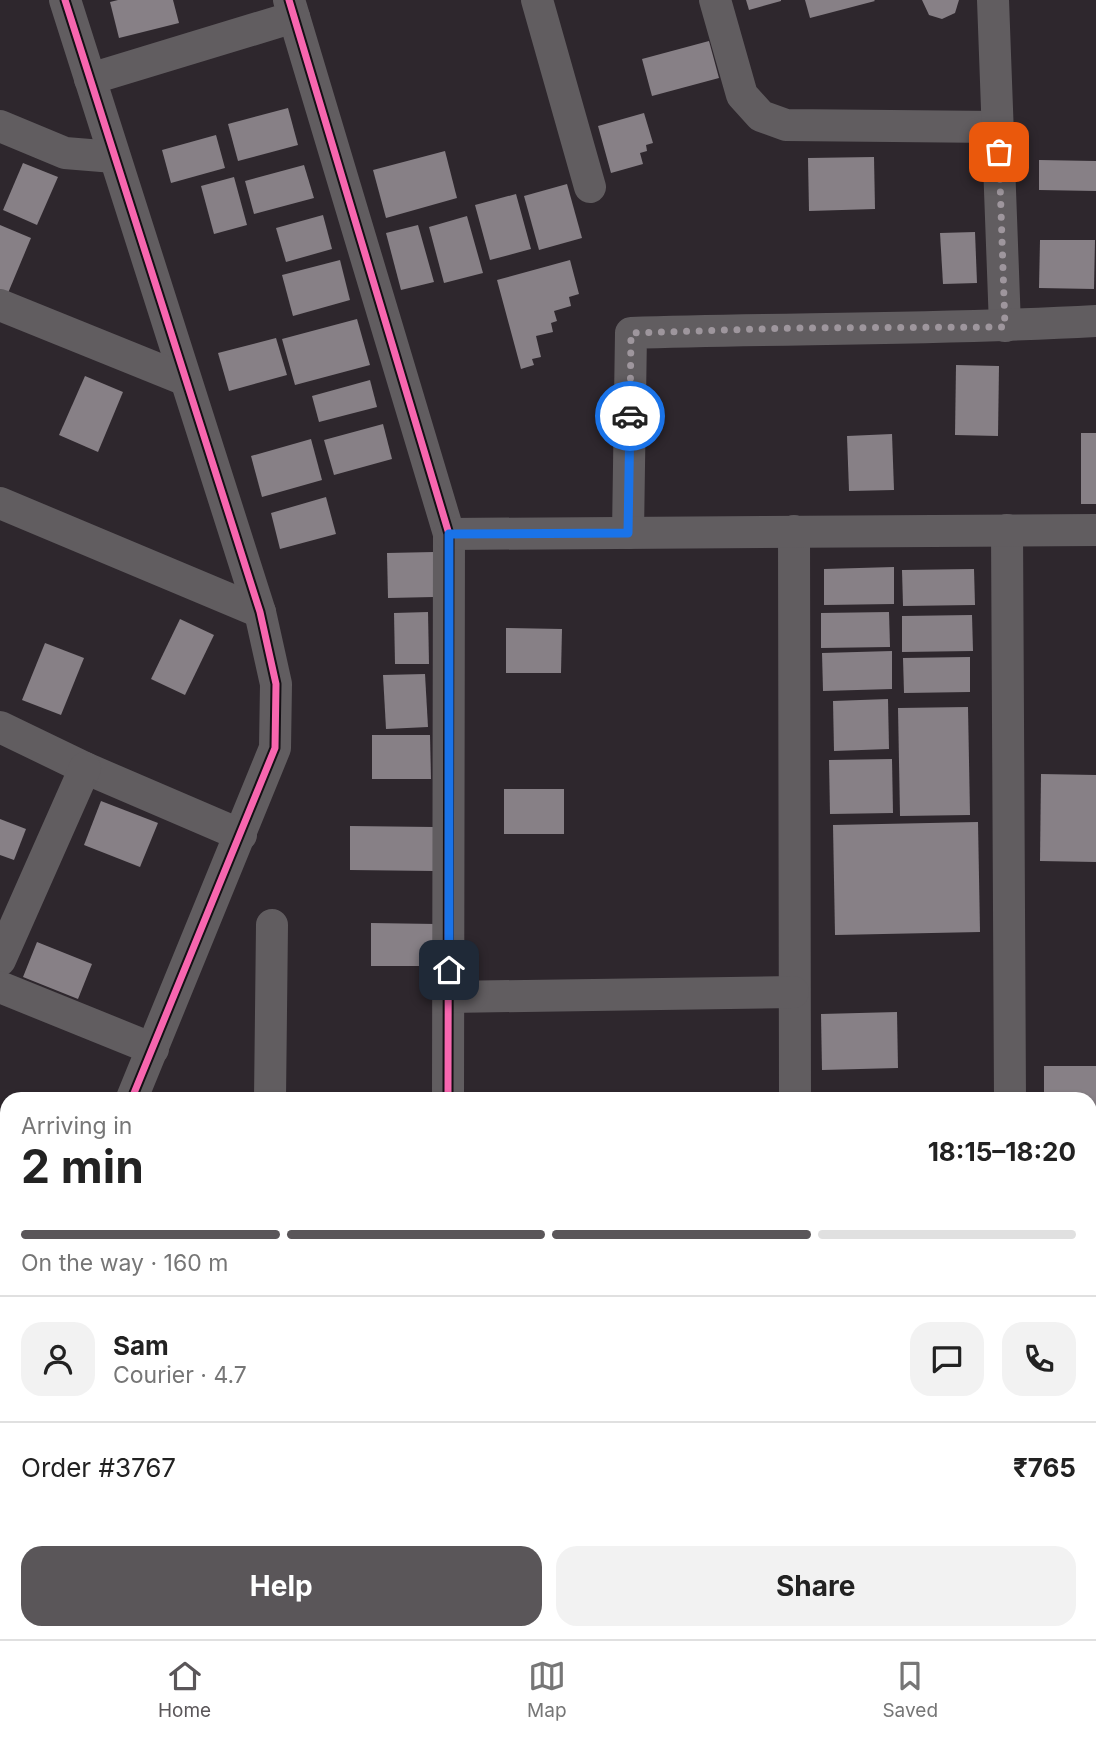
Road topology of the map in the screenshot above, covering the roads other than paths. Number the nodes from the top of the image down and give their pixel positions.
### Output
1 (65, 0) edge
2 (537, 0) edge
3 (715, 0) edge
4 (993, 0) edge
5 (292, 9) edge
6 (90, 79) junction
7 (0, 126) edge
8 (998, 127) junction
9 (114, 157) junction
10 (590, 187) dead end
11 (0, 305) edge
12 (1096, 321) edge
13 (1005, 327) junction
14 (183, 379) junction
15 (4, 514) edge
16 (1007, 530) junction
17 (1096, 530) edge
18 (794, 531) junction
19 (628, 533) junction
20 (449, 534) junction
21 (260, 612) junction
22 (0, 727) edge
23 (85, 768) junction
24 (241, 835) junction
25 (272, 925) dead end
26 (0, 960) edge
27 (0, 987) edge
28 (793, 992) junction
29 (449, 997) junction
30 (153, 1049) junction
31 (135, 1092) edge
32 (270, 1092) edge
33 (448, 1092) edge
34 (795, 1092) edge
35 (1010, 1092) edge

1 - 6 street
2 - 10 street
3 - 8 street
4 - 8 street
5 - 6 street
5 - 20 street
6 - 9 street
7 - 9 street
8 - 13 street
9 - 14 street
11 - 14 street
12 - 13 street
13 - 19 street
14 - 21 street
15 - 21 street
16 - 17 street
16 - 18 street
16 - 35 street
18 - 19 street
18 - 28 street
19 - 20 street
20 - 29 street
21 - 24 street
22 - 23 street
23 - 24 street
23 - 26 street
24 - 30 street
25 - 32 street
27 - 30 street
28 - 29 street
28 - 34 street
29 - 33 street
30 - 31 street

